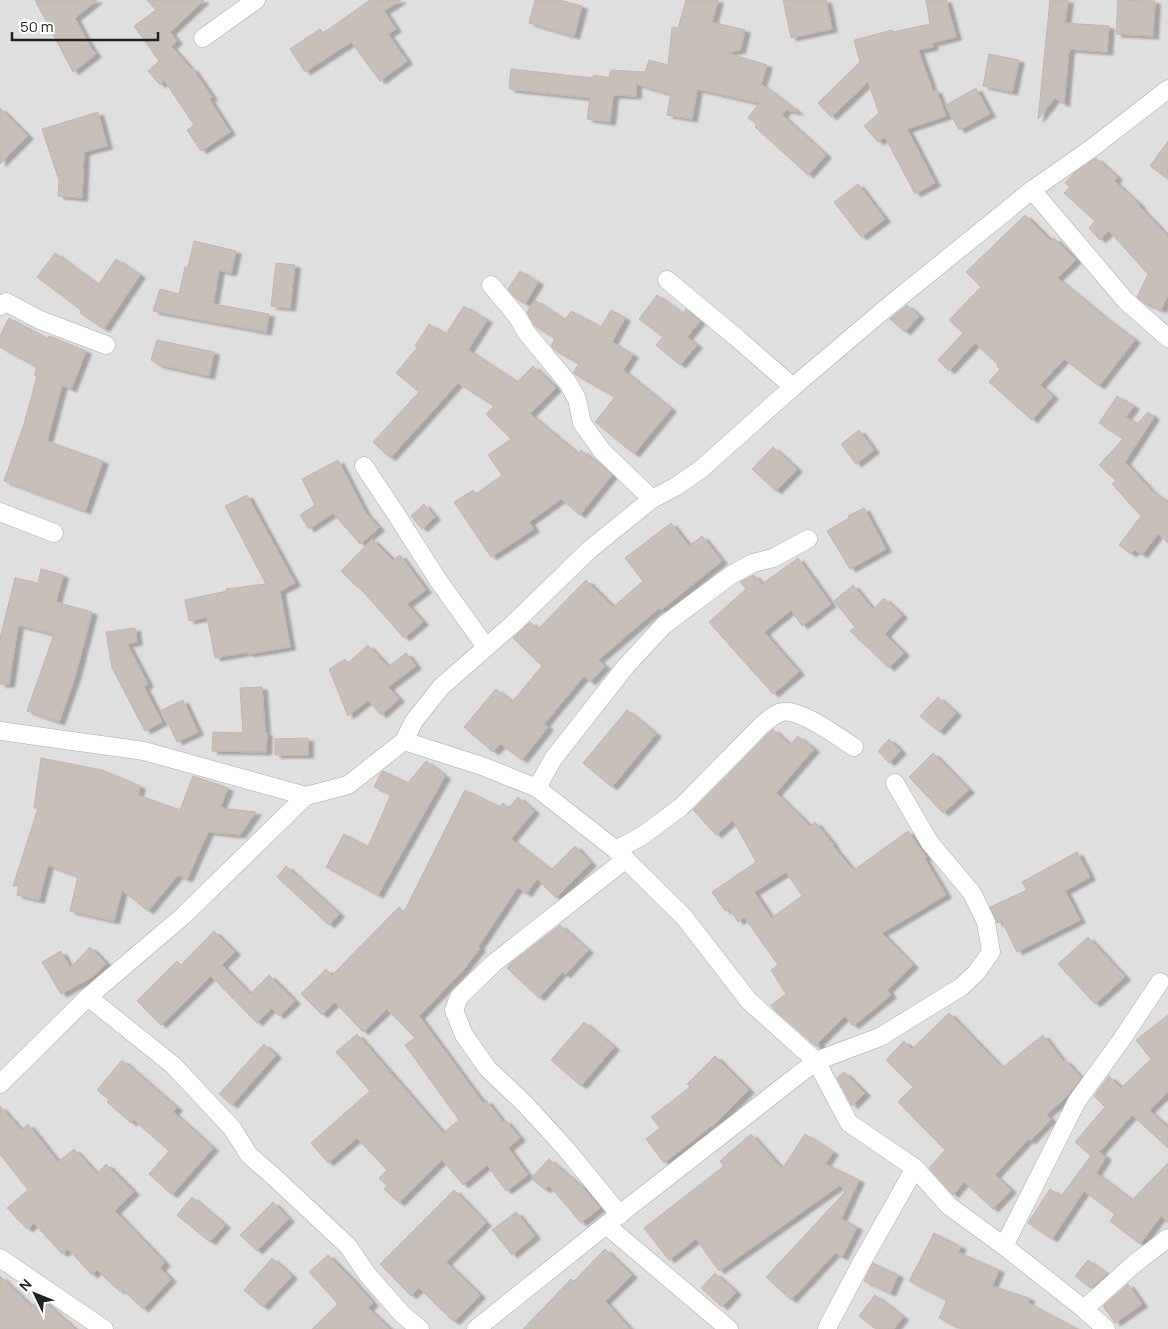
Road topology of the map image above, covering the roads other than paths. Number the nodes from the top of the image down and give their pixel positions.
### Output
1 (256, 0) edge
2 (203, 38) dead end
3 (1168, 89) edge
4 (1032, 190) junction
5 (667, 280) dead end
6 (491, 285) dead end
7 (0, 306) edge
8 (1168, 338) edge
9 (106, 345) dead end
10 (793, 387) junction
11 (364, 466) dead end
12 (652, 499) junction
13 (0, 512) edge
14 (54, 533) dead end
15 (808, 539) dead end
16 (486, 647) junction
17 (0, 730) edge
18 (404, 741) junction
19 (854, 747) dead end
20 (895, 783) dead end
21 (536, 788) junction
22 (306, 796) junction
23 (621, 854) junction
24 (1160, 982) dead end
25 (88, 997) junction
26 (816, 1061) junction
27 (0, 1084) edge
28 (916, 1168) junction
29 (613, 1220) junction
30 (1168, 1238) edge
31 (1004, 1246) junction
32 (0, 1258) edge
33 (1084, 1309) junction
34 (104, 1329) edge
35 (420, 1329) edge
36 (476, 1329) edge
37 (728, 1329) edge
38 (827, 1329) edge
39 (1106, 1329) edge

1 - 2 street
3 - 4 street
4 - 8 street
4 - 10 street
5 - 10 street
6 - 12 street
7 - 9 street
10 - 12 street
11 - 16 street
12 - 16 street
13 - 14 street
15 - 21 street
16 - 18 street
17 - 22 street
18 - 21 street
18 - 22 street
19 - 23 street
20 - 26 street
21 - 23 street
22 - 25 street
23 - 26 street
23 - 29 street
24 - 31 street
25 - 27 street
25 - 35 street
26 - 28 street
26 - 29 street
28 - 31 street
28 - 38 street
29 - 36 street
29 - 37 street
30 - 33 street
31 - 33 street
32 - 34 street
33 - 39 street

